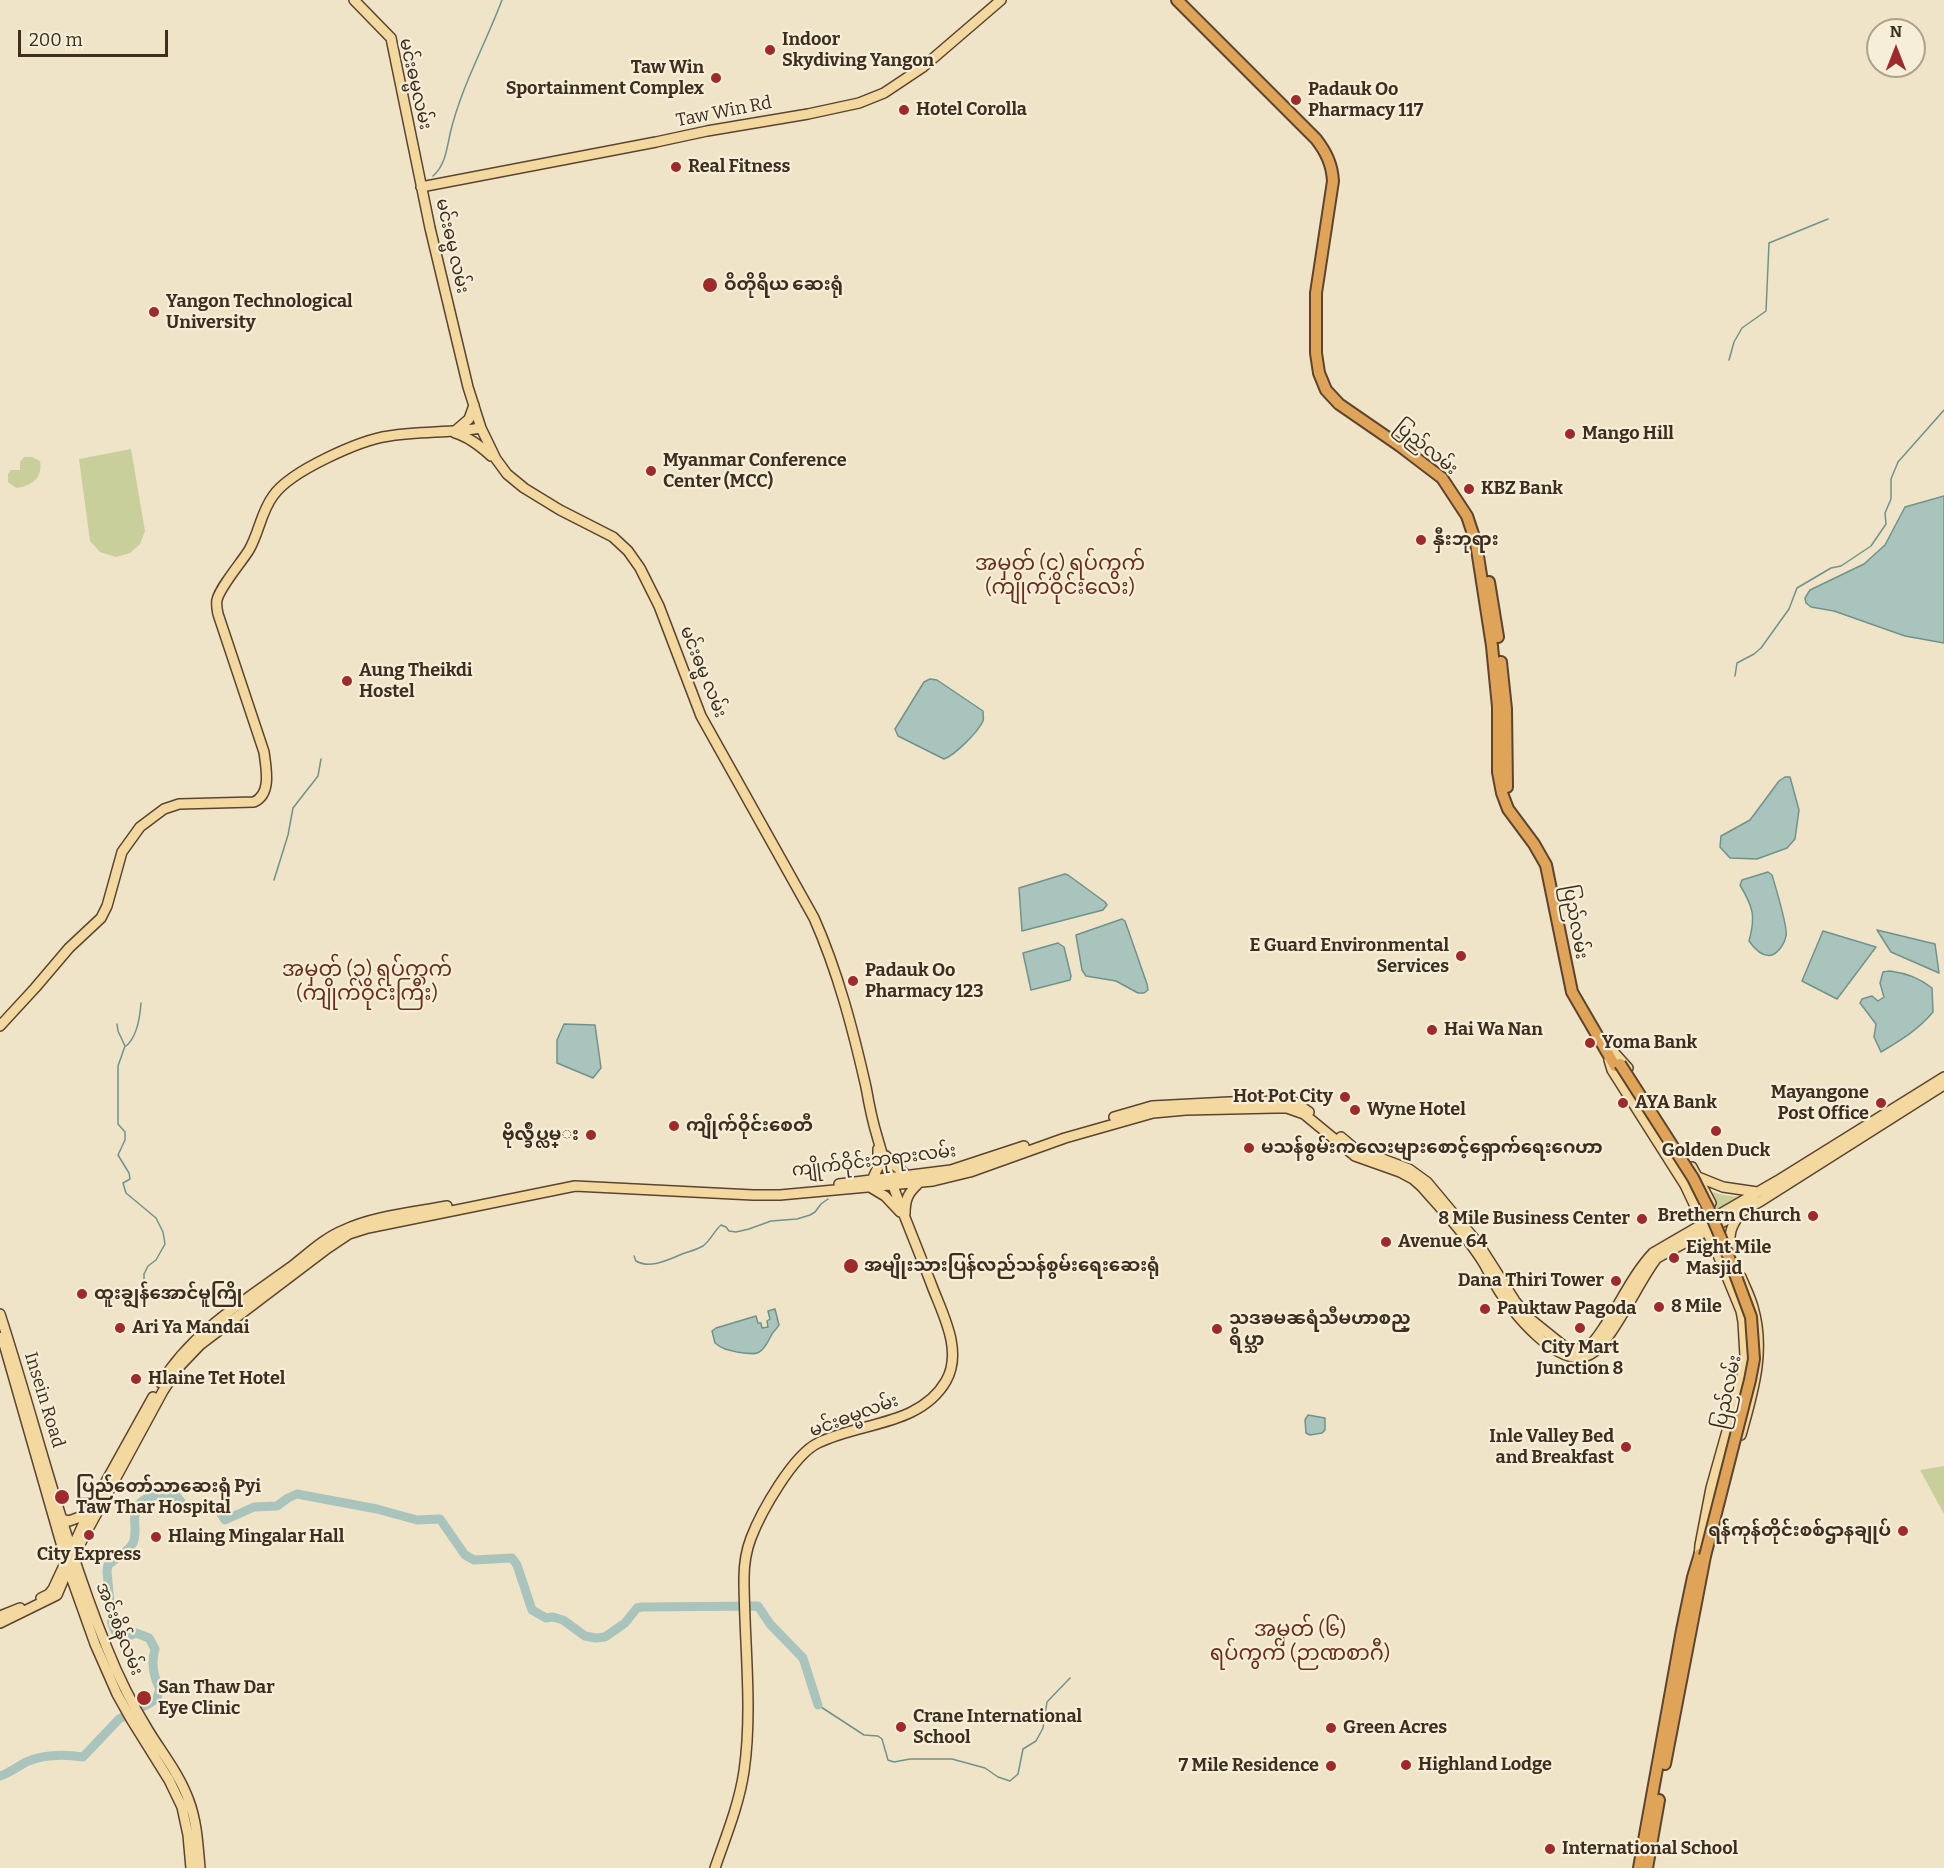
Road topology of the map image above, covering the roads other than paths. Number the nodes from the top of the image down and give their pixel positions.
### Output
1 (354, 0) edge
2 (1000, 0) edge
3 (1177, 0) edge
4 (1184, 0) edge
5 (421, 187) junction
6 (474, 405) junction
7 (481, 428) junction
8 (453, 432) junction
9 (495, 459) junction
10 (0, 1026) edge
11 (1609, 1051) junction
12 (1944, 1077) edge
13 (1944, 1085) edge
14 (1909, 1103) junction
15 (1263, 1105) junction
16 (877, 1138) junction
17 (908, 1176) junction
18 (1698, 1177) junction
19 (891, 1181) junction
20 (871, 1183) junction
21 (919, 1183) junction
22 (1759, 1197) junction
23 (1696, 1207) junction
24 (1742, 1213) junction
25 (905, 1219) junction
26 (1719, 1220) junction
27 (1705, 1228) junction
28 (1463, 1231) junction
29 (1685, 1238) junction
30 (1713, 1245) junction
31 (1730, 1247) junction
32 (260, 1293) junction
33 (0, 1314) edge
34 (0, 1332) edge
35 (1745, 1337) junction
36 (1760, 1345) junction
37 (56, 1496) joint
38 (88, 1514) junction
39 (62, 1519) junction
40 (70, 1555) junction
41 (1703, 1556) junction
42 (69, 1571) junction
43 (57, 1595) junction
44 (79, 1599) junction
45 (0, 1616) edge
46 (0, 1623) edge
47 (129, 1706) junction
48 (165, 1765) junction
49 (191, 1868) edge
50 (200, 1868) edge
51 (715, 1868) edge
52 (1639, 1868) edge
53 (1647, 1868) edge

1 - 5 main road, မင်းဓမ္မလမ်း
2 - 5 main road, Taw Win Rd
3 - 11 highway, ပြည်လမ်း
4 - 11 highway, ပြည်လမ်း
5 - 6 main road, မင်းဓမ္မ လမ်း
6 - 7 main road, မင်းဓမ္မ လမ်း
6 - 8 main road
7 - 8 main road
7 - 9 main road, မင်းဓမ္မ လမ်း
8 - 9 main road
8 - 10 main road
9 - 16 main road, မင်းဓမ္မ လမ်း
11 - 18 main road, ပြည်လမ်း
11 - 23 main road, ပြည်လမ်း
11 - 41 highway, ပြည်လမ်း, bridge
12 - 14 main road
13 - 14 main road
14 - 22 main road
15 - 17 main road, ကျိုက်ဝိုင်းဘုရားလမ်း
15 - 21 main road, ကျိုက်ဝိုင်းဘုရားလမ်း
15 - 28 main road, ကျိုက်ဝိုင်းဘုရားလမ်း
16 - 17 main road
16 - 19 main road, မင်းဓမ္မ လမ်း
16 - 20 main road
17 - 19 main road, ကျိုက်ဝိုင်းဘုရားလမ်း
18 - 22 main road
18 - 26 main road, ပြည်လမ်း
19 - 20 main road, ကျိုက်ဝိုင်းဘုရားလမ်း
19 - 21 main road, ကျိုက်ဝိုင်းဘုရားလမ်း
19 - 25 main road, မင်းဓမ္မ လမ်း
20 - 25 main road
20 - 32 main road, ကျိုက်ဝိုင်းဘုရားလမ်း
21 - 25 main road
22 - 24 main road
22 - 26 main road
23 - 27 main road, ပြည်လမ်း
23 - 29 main road
24 - 26 main road
24 - 31 main road
25 - 51 main road, မင်းဓမ္မလမ်း
26 - 27 main road
26 - 31 main road, ပြည်လမ်း
27 - 29 main road
27 - 30 main road, ပြည်လမ်း
28 - 29 main road, ကျိုက်ဝိုင်းဘုရားလမ်း
28 - 29 main road
29 - 30 main road
30 - 35 main road, ပြည်လမ်း
31 - 36 main road, ပြည်လမ်း
32 - 38 main road, ကျိုက်ဝိုင်းဘုရားလမ်း
32 - 40 main road, ကျိုက်ဝိုင်းဘုရားလမ်း
33 - 37 main road, Insein Road
34 - 40 main road
35 - 36 main road
35 - 41 main road, ပြည်လမ်း
36 - 41 main road, ပြည်လမ်း
37 - 39 main road, အင်းစိန်လမ်း
38 - 39 main road
38 - 40 main road, ကျိုက်ဝိုင်းဘုရားလမ်း
39 - 40 main road, အင်းစိန်လမ်း
40 - 42 main road, အင်းစိန်လမ်း
40 - 45 main road
40 - 47 main road, အင်းစိန်လမ်း
41 - 52 highway, ပြည်လမ်း
41 - 53 highway, ပြည်လမ်း
42 - 43 main road
42 - 44 main road, အင်းစိန်လမ်း
43 - 44 main road
43 - 46 main road
44 - 47 main road, အင်းစိန်လမ်း
47 - 48 main road, အင်းစိန်လမ်း
48 - 49 main road, အင်းစိန်လမ်း
48 - 50 main road, အင်းစိန်လမ်း

